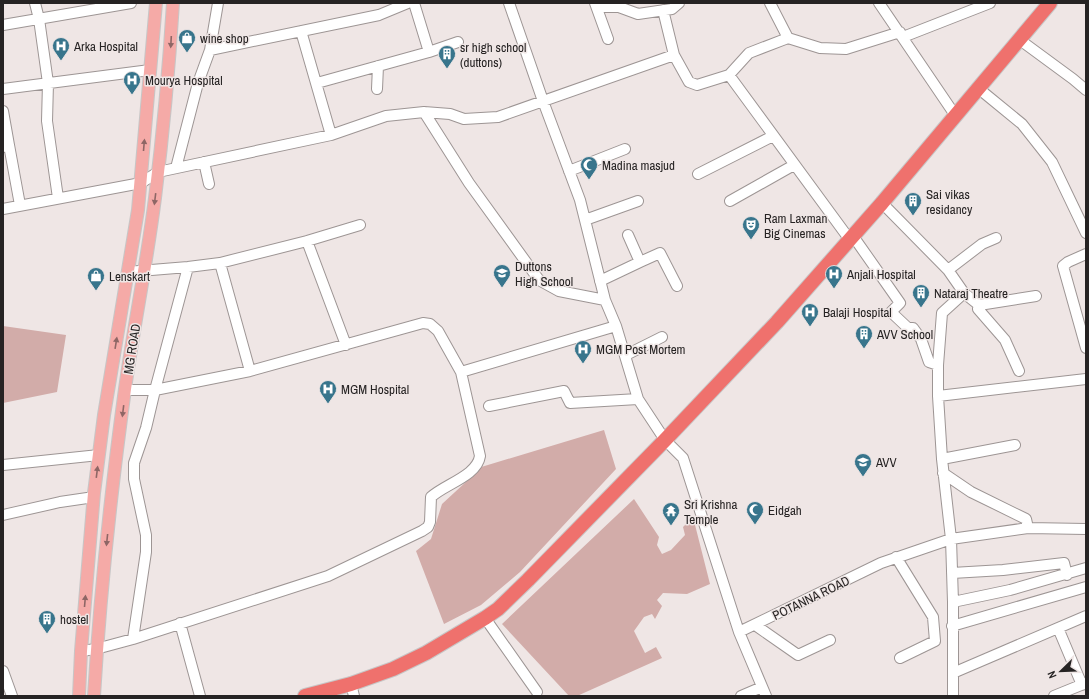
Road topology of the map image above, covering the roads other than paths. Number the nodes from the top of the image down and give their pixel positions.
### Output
1 (35, 3) edge
2 (131, 3) edge
3 (156, 3) edge
4 (173, 3) edge
5 (218, 3) edge
6 (408, 3) edge
7 (414, 3) edge
8 (509, 3) edge
9 (679, 3) edge
10 (770, 3) edge
11 (879, 3) edge
12 (990, 3) edge
13 (1050, 3) edge
14 (596, 5) edge
15 (663, 10) junction
16 (40, 19) junction
17 (3, 25) edge
18 (301, 30) junction
19 (901, 35) junction
20 (788, 38) junction
21 (608, 39) dead end
22 (1020, 40) junction
23 (458, 42) dead end
24 (210, 50) junction
25 (428, 52) junction
26 (674, 55) junction
27 (378, 66) junction
28 (150, 70) junction
29 (729, 75) junction
30 (48, 83) junction
31 (317, 83) junction
32 (978, 88) junction
33 (3, 89) edge
34 (377, 89) dead end
35 (1086, 90) edge
36 (543, 101) junction
37 (3, 111) edge
38 (424, 112) junction
39 (955, 115) junction
40 (331, 135) junction
41 (772, 136) junction
42 (6, 146) edge
43 (624, 149) dead end
44 (204, 162) junction
45 (794, 164) junction
46 (176, 168) junction
47 (569, 171) junction
48 (158, 172) junction
49 (698, 174) dead end
50 (141, 183) junction
51 (209, 184) dead end
52 (58, 198) junction
53 (638, 201) dead end
54 (730, 201) dead end
55 (882, 203) junction
56 (20, 205) junction
57 (3, 209) edge
58 (585, 220) junction
59 (360, 225) dead end
60 (1086, 233) edge
61 (628, 235) dead end
62 (852, 238) junction
63 (996, 238) dead end
64 (307, 241) junction
65 (1086, 254) edge
66 (640, 262) junction
67 (220, 263) junction
68 (188, 268) junction
69 (948, 270) junction
70 (144, 271) junction
71 (127, 272) junction
72 (600, 281) junction
73 (677, 286) dead end
74 (964, 293) junction
75 (1036, 296) dead end
76 (605, 300) junction
77 (979, 305) junction
78 (616, 326) junction
79 (662, 337) dead end
80 (346, 345) junction
81 (1086, 348) edge
82 (626, 355) junction
83 (938, 365) junction
84 (250, 371) junction
85 (1019, 371) dead end
86 (461, 372) junction
87 (1086, 379) edge
88 (125, 390) junction
89 (155, 390) junction
90 (938, 396) junction
91 (638, 399) junction
92 (489, 406) dead end
93 (665, 440) junction
94 (1015, 445) dead end
95 (99, 455) junction
96 (942, 459) junction
97 (3, 465) edge
98 (943, 473) junction
99 (94, 497) junction
100 (3, 515) edge
101 (1028, 528) junction
102 (1086, 529) edge
103 (951, 539) junction
104 (896, 557) junction
105 (1086, 568) edge
106 (952, 573) junction
107 (1067, 575) junction
108 (1086, 586) edge
109 (953, 602) junction
110 (1086, 616) edge
111 (486, 618) junction
112 (180, 623) junction
113 (754, 625) junction
114 (952, 626) junction
115 (1058, 628) junction
116 (739, 632) junction
117 (133, 639) junction
118 (830, 640) dead end
119 (96, 649) junction
120 (81, 651) junction
121 (900, 658) dead end
122 (3, 671) edge
123 (953, 673) junction
124 (1084, 684) edge
125 (352, 690) edge
126 (537, 692) dead end
127 (764, 692) edge
128 (8, 694) edge
129 (79, 696) edge
130 (94, 696) edge
131 (200, 696) edge
132 (304, 696) edge
133 (741, 696) edge
134 (953, 696) edge
135 (1054, 696) edge

1 - 16 street
2 - 16 street
3 - 28 main road, MG ROAD
4 -> 48 main road, MG ROAD
5 - 24 street
6 - 18 street
7 - 25 street
8 - 36 street
9 - 15 street
10 - 20 street
11 - 19 street
12 - 19 street
13 - 22 highway
14 - 15 street
14 - 21 street
15 - 26 street
16 - 17 street
16 - 30 street
18 - 24 street
18 - 31 street
19 - 20 street
19 - 39 street
20 - 29 street
22 - 32 highway
22 - 35 street
23 - 25 street
24 - 46 street
25 - 27 street
26 - 29 street
26 - 36 street
27 - 31 street
27 - 34 street
28 - 30 street
50 -> 28 main road, MG ROAD
29 - 41 street
30 - 33 street
30 - 52 street
31 - 40 street
32 - 39 highway
32 - 60 street
36 - 38 street
36 - 47 street
37 - 42 street
38 - 40 street
38 - 76 street
39 - 55 highway
40 - 44 street
41 - 45 street
41 - 49 street
42 - 56 street
43 - 47 street
44 - 46 street
44 - 51 street
45 - 54 street
45 - 62 street
46 - 48 street
47 - 58 street
48 - 50 street
48 -> 70 main road, MG ROAD
50 - 52 street
50 - 71 main road, MG ROAD
52 - 56 street
53 - 58 street
55 - 62 highway
55 - 69 street
56 - 57 street
58 - 72 street
59 - 64 street
61 - 66 street
62 - 83 street
62 - 93 highway
63 - 69 street
64 - 67 street
64 - 80 street
65 - 81 street
66 - 72 street
66 - 73 street
67 - 68 street
67 - 84 street
68 - 70 street
68 - 89 street
69 - 74 street
70 - 71 street
70 - 88 main road, MG ROAD
95 -> 71 main road, MG ROAD
72 - 76 street
74 - 77 street
74 - 83 street
75 - 77 street
76 - 78 street
77 - 85 street
78 - 82 street
78 - 86 street
79 - 82 street
80 - 84 street
80 - 86 street
82 - 91 street
83 - 90 street
84 - 89 street
86 - 112 street
87 - 90 street
88 - 89 street
88 -> 119 main road, MG ROAD
89 - 117 street
90 - 96 street
91 - 92 street
91 - 93 street
93 - 111 highway
93 - 116 street
94 - 96 street
95 - 97 street
99 -> 95 main road, MG ROAD
96 - 98 street
98 - 101 street
98 - 103 street
99 - 100 street
120 -> 99 main road, MG ROAD
101 - 102 street, POTANNA ROAD
101 - 103 street, POTANNA ROAD
103 - 104 street, POTANNA ROAD
103 - 106 street
104 - 113 street, POTANNA ROAD
104 - 121 street
105 - 107 street
106 - 107 street
106 - 109 street
107 - 109 street
108 - 114 street
109 - 114 street
110 - 115 street
111 - 125 highway
111 - 126 street
112 - 117 street
112 - 131 street
113 - 116 street, POTANNA ROAD
113 - 118 street
114 - 123 street
115 - 123 street
115 - 124 street
116 - 127 street
117 - 119 street
119 - 120 street
119 - 130 main road, MG ROAD
120 - 129 main road, MG ROAD
122 - 128 street
123 - 134 street
124 - 135 street
125 - 132 highway
127 - 133 street

